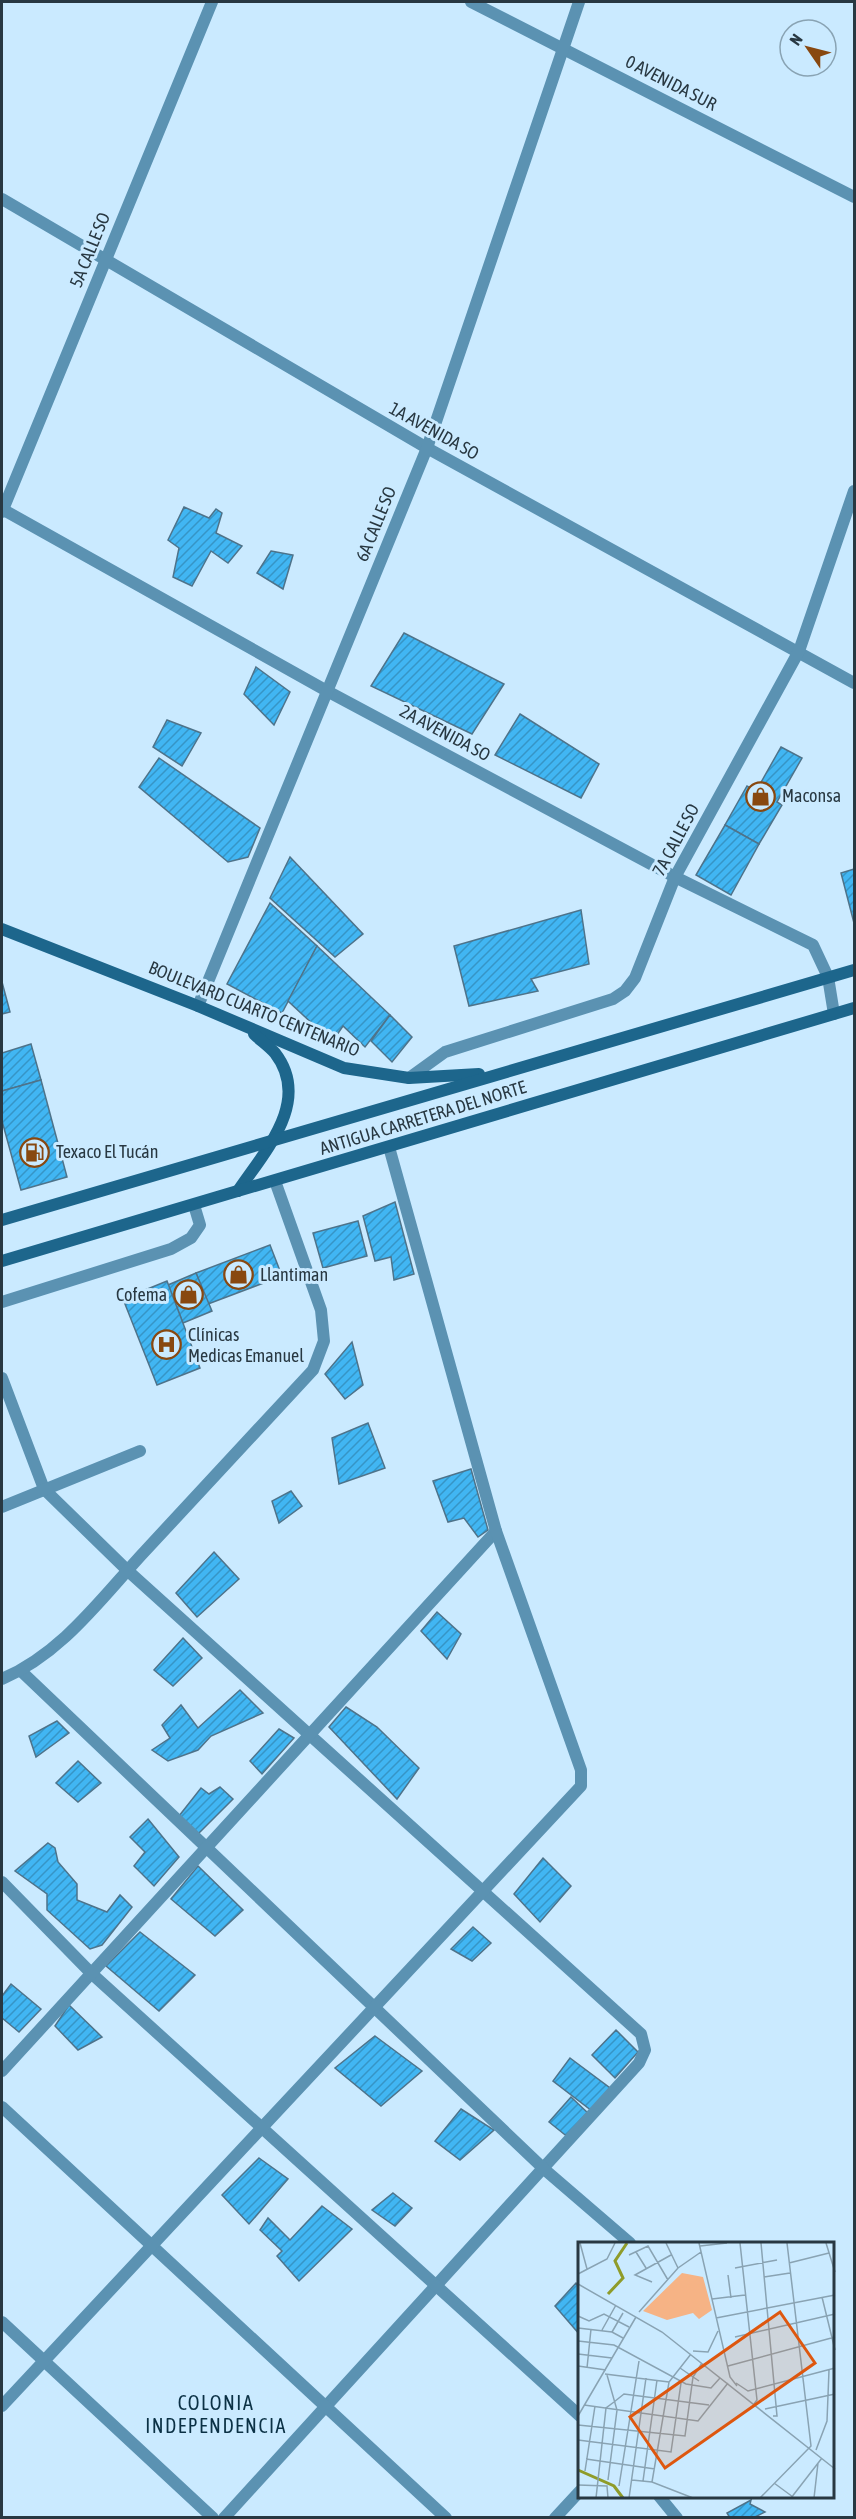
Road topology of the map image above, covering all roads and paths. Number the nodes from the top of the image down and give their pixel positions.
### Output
1 (212, 2) edge
2 (471, 2) edge
3 (579, 2) edge
4 (564, 48) junction
5 (855, 197) edge
6 (2, 200) edge
7 (105, 261) junction
8 (427, 448) junction
9 (855, 491) edge
10 (2, 510) edge
11 (799, 651) junction
12 (855, 683) edge
13 (327, 691) junction
14 (675, 877) junction
15 (2, 929) edge
16 (855, 970) edge
17 (828, 977) junction
18 (198, 1006) junction
19 (855, 1008) edge
20 (834, 1014) junction
21 (246, 1027) junction
22 (501, 1072) junction
23 (409, 1078) junction
24 (272, 1140) junction
25 (389, 1147) junction
26 (275, 1181) junction
27 (238, 1191) junction
28 (194, 1205) junction
29 (2, 1220) edge
30 (2, 1261) edge
31 (2, 1302) edge
32 (2, 1378) edge
33 (140, 1450) dead end
34 (44, 1490) junction
35 (2, 1508) edge
36 (496, 1531) junction
37 (128, 1570) junction
38 (21, 1671) junction
39 (2, 1679) edge
40 (309, 1735) junction
41 (205, 1848) junction
42 (2, 1882) edge
43 (481, 1892) junction
44 (91, 1973) junction
45 (373, 2007) junction
46 (2, 2071) edge
47 (2, 2107) edge
48 (260, 2128) junction
49 (544, 2169) junction
50 (629, 2242) edge
51 (151, 2245) junction
52 (436, 2286) junction
53 (2, 2322) edge
54 (43, 2361) junction
55 (2, 2406) edge
56 (326, 2406) junction
57 (578, 2414) edge
58 (578, 2492) edge
59 (661, 2498) edge
60 (213, 2517) edge
61 (224, 2517) edge
62 (446, 2517) edge
63 (555, 2517) edge
64 (677, 2517) edge

1 - 7 street, 5A CALLE SO
2 - 4 street, 0 AVENIDA SUR
3 - 4 street, 6A CALLE SO
4 - 5 street, 0 AVENIDA SUR
4 - 8 street, 6A CALLE SO
6 - 7 street, 1A AVENIDA SO
7 - 8 street, 1A AVENIDA SO
7 - 10 street, 5A CALLE SO
8 - 11 street, 1A AVENIDA SO
8 - 13 street, 6A CALLE SO
9 - 11 street, 7A CALLE SO
10 - 13 street, 2A AVENIDA SO
11 - 12 street, 1A AVENIDA SO
11 - 14 street, 7A CALLE SO
13 - 14 street, 2A AVENIDA SO
13 - 18 street, 6A CALLE SO
14 - 17 street, 2A AVENIDA SO
14 - 23 street, 7A CALLE SO
15 - 18 main road, BOULEVARD CUARTO CENTENARIO
16 - 17 main road, ANTIGUA CARRETERA DEL NORTE
17 - 20 street, 2A AVENIDA SO
17 - 22 main road, ANTIGUA CARRETERA DEL NORTE
18 - 21 main road, BOULEVARD CUARTO CENTENARIO
19 - 20 main road, ANTIGUA CARRETERA DEL NORTE
20 - 25 main road, ANTIGUA CARRETERA DEL NORTE
21 - 23 main road, BOULEVARD CUARTO CENTENARIO
21 - 24 main road
22 - 23 main road, BOULEVARD CUARTO CENTENARIO
22 - 24 main road, ANTIGUA CARRETERA DEL NORTE
24 - 27 main road
24 - 29 main road, ANTIGUA CARRETERA DEL NORTE
25 - 26 main road, ANTIGUA CARRETERA DEL NORTE
25 - 36 street
26 - 27 main road, ANTIGUA CARRETERA DEL NORTE
26 - 37 street
27 - 28 main road, ANTIGUA CARRETERA DEL NORTE
28 - 30 main road, ANTIGUA CARRETERA DEL NORTE
28 - 31 street
32 - 34 street
33 - 34 street
34 - 35 street
34 - 37 street
36 - 40 street
36 - 43 street
37 - 38 street
37 - 40 street
38 - 39 street
38 - 41 street
40 - 41 street
40 - 43 street
41 - 44 street
41 - 45 street
42 - 44 street
43 - 45 street
43 - 49 street
44 - 46 street
44 - 48 street
45 - 48 street
45 - 49 street
47 - 51 street
48 - 51 street
48 - 52 street
49 - 50 street
49 - 52 street
51 - 54 street
51 - 56 street
52 - 56 street
52 - 57 street
53 - 54 street
54 - 55 street
54 - 60 street
56 - 61 street
56 - 62 street
58 - 63 street
59 - 64 street

